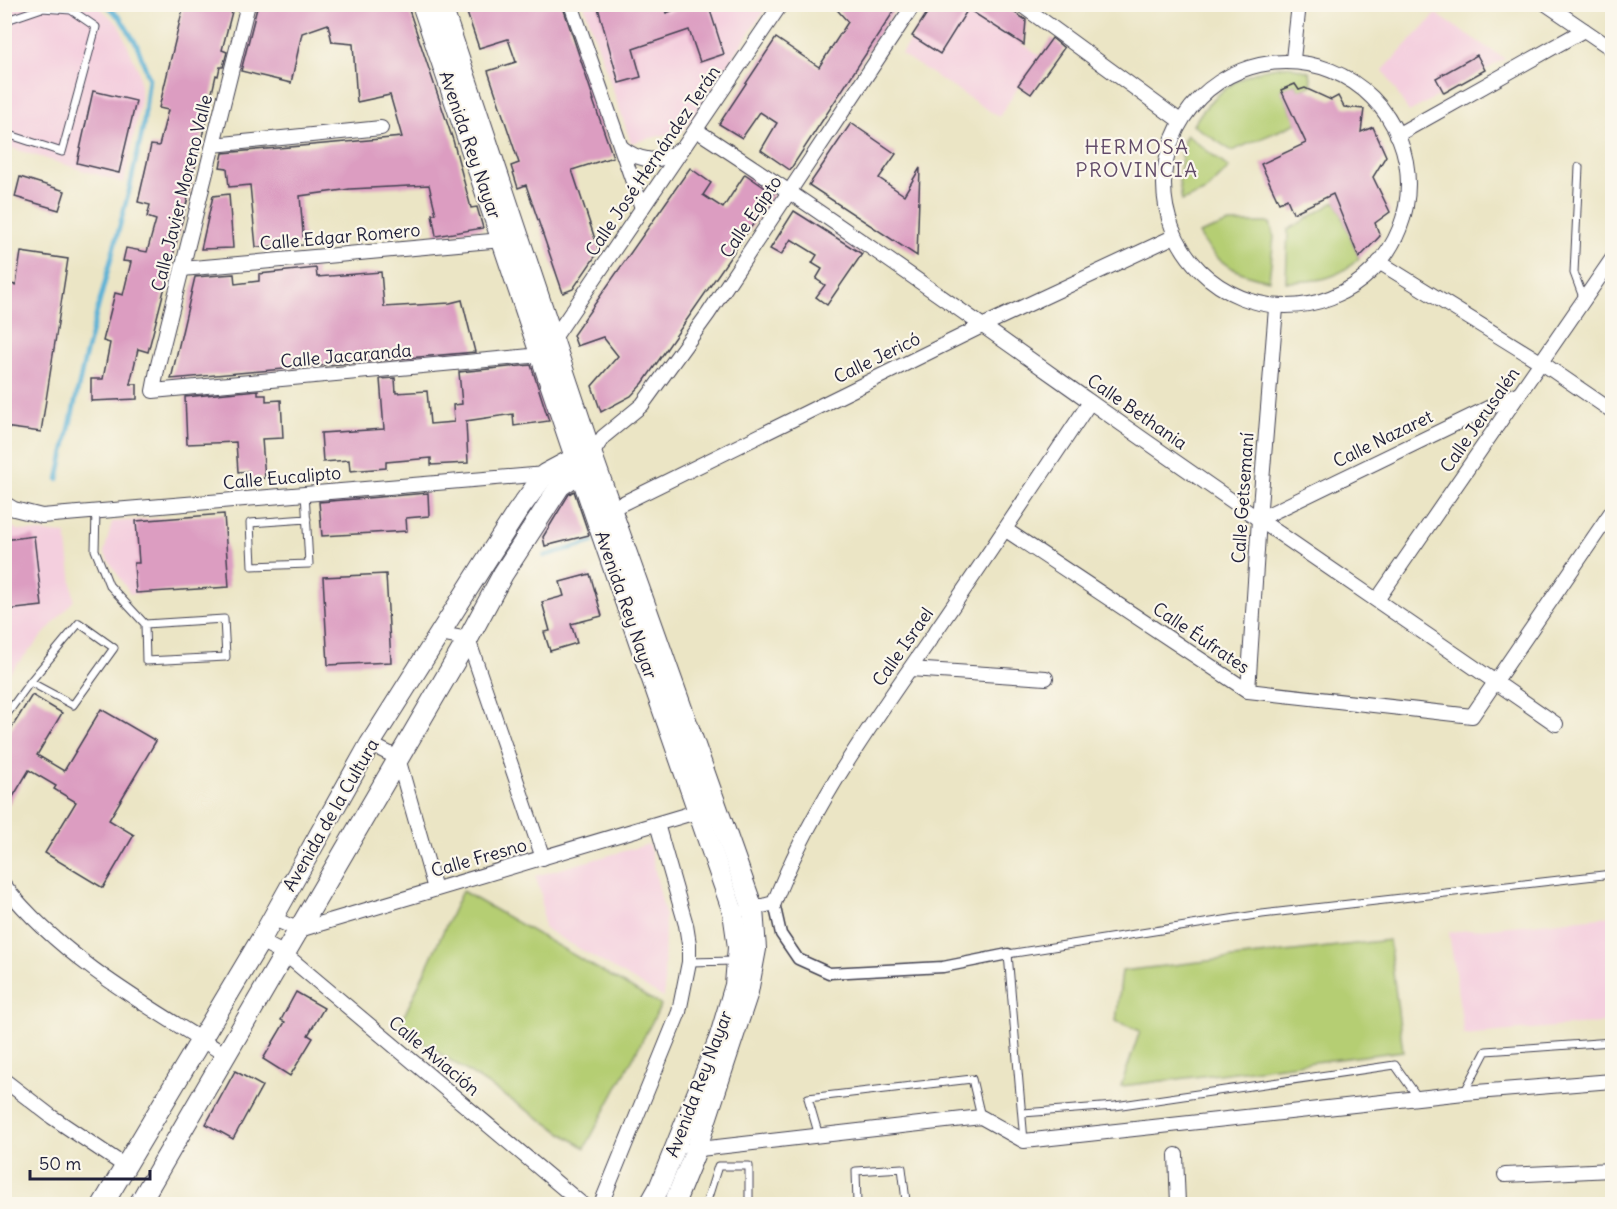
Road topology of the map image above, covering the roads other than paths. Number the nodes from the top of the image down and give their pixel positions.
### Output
1 (248, 4) edge
2 (422, 4) edge
3 (441, 4) edge
4 (571, 4) edge
5 (781, 4) edge
6 (914, 4) edge
7 (1020, 4) edge
8 (1299, 4) edge
9 (1546, 4) edge
10 (4, 21) edge
11 (1584, 30) junction
12 (1612, 49) edge
13 (1293, 59) junction
14 (1180, 122) junction
15 (381, 129) dead end
16 (696, 130) junction
17 (4, 133) edge
18 (1397, 135) junction
19 (213, 145) junction
20 (621, 147) junction
21 (683, 147) junction
22 (1579, 167) dead end
23 (790, 191) junction
24 (642, 208) junction
25 (1175, 236) junction
26 (502, 240) junction
27 (1612, 259) edge
28 (1379, 261) junction
29 (182, 269) junction
30 (1584, 300) junction
31 (1276, 308) junction
32 (984, 325) junction
33 (554, 338) junction
34 (541, 355) junction
35 (1542, 363) junction
36 (153, 391) joint
37 (1522, 391) junction
38 (1090, 402) junction
39 (1612, 411) edge
40 (587, 453) junction
41 (553, 480) junction
42 (305, 493) junction
43 (4, 503) edge
44 (1612, 511) edge
45 (96, 512) junction
46 (517, 512) junction
47 (604, 513) junction
48 (307, 519) junction
49 (1259, 519) junction
50 (535, 525) junction
51 (1006, 530) junction
52 (1377, 600) junction
53 (145, 624) junction
54 (440, 634) junction
55 (468, 639) junction
56 (910, 669) junction
57 (1046, 678) dead end
58 (30, 682) junction
59 (1496, 682) junction
60 (1248, 691) junction
61 (4, 718) edge
62 (1556, 724) dead end
63 (370, 744) junction
64 (399, 758) junction
65 (707, 809) junction
66 (657, 824) junction
67 (543, 858) junction
68 (1612, 874) edge
69 (4, 885) edge
70 (435, 890) junction
71 (774, 903) junction
72 (753, 909) junction
73 (733, 912) junction
74 (272, 918) junction
75 (299, 930) junction
76 (260, 941) junction
77 (285, 954) junction
78 (1008, 954) junction
79 (737, 961) junction
80 (689, 962) junction
81 (200, 1039) junction
82 (1612, 1042) edge
83 (226, 1055) junction
84 (4, 1080) edge
85 (1612, 1081) edge
86 (1464, 1093) junction
87 (1419, 1099) junction
88 (1023, 1113) junction
89 (981, 1117) junction
90 (819, 1136) junction
91 (1024, 1141) junction
92 (696, 1150) junction
93 (674, 1152) junction
94 (1176, 1155) dead end
95 (125, 1166) junction
96 (1612, 1170) edge
97 (1505, 1175) dead end
98 (906, 1200) dead end
99 (103, 1204) edge
100 (139, 1204) edge
101 (582, 1204) edge
102 (601, 1204) edge
103 (650, 1204) edge
104 (674, 1204) edge
105 (706, 1204) edge
106 (749, 1204) edge
107 (857, 1204) edge
108 (1178, 1204) edge

1 - 19 street, Calle Javier Moreno Valle
2 - 26 main road, Avenida Rey Nayar
3 - 33 main road, Avenida Rey Nayar
4 - 20 street
5 - 16 street, Calle José Hernández Terán
6 - 23 street, Calle Egipto
7 - 14 street
8 - 13 street
9 - 11 street
10 - 17 lane
11 - 12 street
11 - 18 street
13 - 14 street
13 - 18 street
14 - 25 street
15 - 19 street
16 - 21 street, Calle José Hernández Terán
16 - 23 street, Calle Bethania
18 - 28 street
19 - 29 street, Calle Javier Moreno Valle
20 - 21 street
20 - 24 street
21 - 24 street, Calle José Hernández Terán
22 - 30 lane
23 - 32 street, Calle Bethania
23 - 40 street, Calle Egipto
24 - 33 street, Calle José Hernández Terán
25 - 31 street
25 - 32 street, Calle Jericó
26 - 29 street, Calle Edgar Romero
26 - 34 main road, Avenida Rey Nayar
27 - 30 street, Calle Jerusalén
28 - 31 street
28 - 35 street
29 - 36 street, Calle Javier Moreno Valle
30 - 35 street, Calle Jerusalén
31 - 49 street, Calle Getsemaní
32 - 38 street, Calle Bethania
32 - 47 street, Calle Jericó
33 - 40 main road, Avenida Rey Nayar
34 - 36 street, Calle Jacaranda
34 - 40 main road, Avenida Rey Nayar
35 - 37 street, Calle Jerusalén
35 - 39 street
37 - 49 street, Calle Nazaret
37 - 52 street, Calle Jerusalén
38 - 49 street, Calle Bethania
38 - 51 street, Calle Israel
40 - 41 main road, Avenida de la Cultura
40 - 47 main road, Avenida Rey Nayar
41 - 42 street, Calle Eucalipto
41 - 46 main road, Avenida de la Cultura
41 - 50 main road, Avenida de la Cultura
42 - 45 street, Calle Eucalipto
42 - 48 lane
43 - 45 street, Calle Eucalipto
44 - 59 street
45 - 53 lane
46 - 50 main road
46 - 54 main road, Avenida de la Cultura
47 - 65 main road, Avenida Rey Nayar
48 - 48 lane
49 - 52 street, Calle Bethania
49 - 60 street, Calle Getsemaní
50 - 55 main road, Avenida de la Cultura
51 - 56 street, Calle Israel
51 - 60 street, Calle Éufrates
52 - 59 street, Calle Bethania
53 - 53 lane
54 - 55 street
54 - 63 main road, Avenida de la Cultura
55 - 64 main road, Avenida de la Cultura
55 - 67 street
56 - 57 street
56 - 71 street, Calle Israel
58 - 58 lane
58 - 61 lane
59 - 60 street, Calle Éufrates
59 - 62 street, Calle Bethania
63 - 64 street
63 - 74 main road, Avenida de la Cultura
64 - 70 street
64 - 75 main road, Avenida de la Cultura
65 - 66 street, Calle Fresno
65 - 72 main road, Avenida Rey Nayar
65 - 73 main road, Avenida Rey Nayar
66 - 67 street, Calle Fresno
66 - 80 street
67 - 70 street, Calle Fresno
68 - 78 lane
69 - 81 street
70 - 75 street, Calle Fresno
71 - 72 street
71 - 78 street
72 - 73 street
72 - 92 main road, Avenida Rey Nayar
73 - 79 main road, Avenida Rey Nayar
74 - 75 street
74 - 76 main road, Avenida de la Cultura
75 - 77 main road, Avenida de la Cultura
76 - 77 street, Calle Aviación
76 - 81 main road, Avenida de la Cultura
77 - 83 main road, Avenida de la Cultura
77 - 101 street, Calle Aviación
78 - 88 lane
79 - 80 lane
79 - 93 main road, Avenida Rey Nayar
80 - 102 street
81 - 83 street
81 - 95 main road, Avenida de la Cultura
82 - 86 lane
83 - 100 main road, Avenida de la Cultura
84 - 95 street
85 - 86 street
86 - 87 street
87 - 88 lane
87 - 91 street
88 - 91 lane
89 - 90 street
89 - 90 lane
89 - 91 street
90 - 92 street
92 - 93 street
92 - 104 main road, Avenida Rey Nayar
93 - 103 main road, Avenida Rey Nayar
94 - 108 street
95 - 99 main road, Avenida de la Cultura
96 - 97 street
98 - 107 lane
105 - 106 lane

